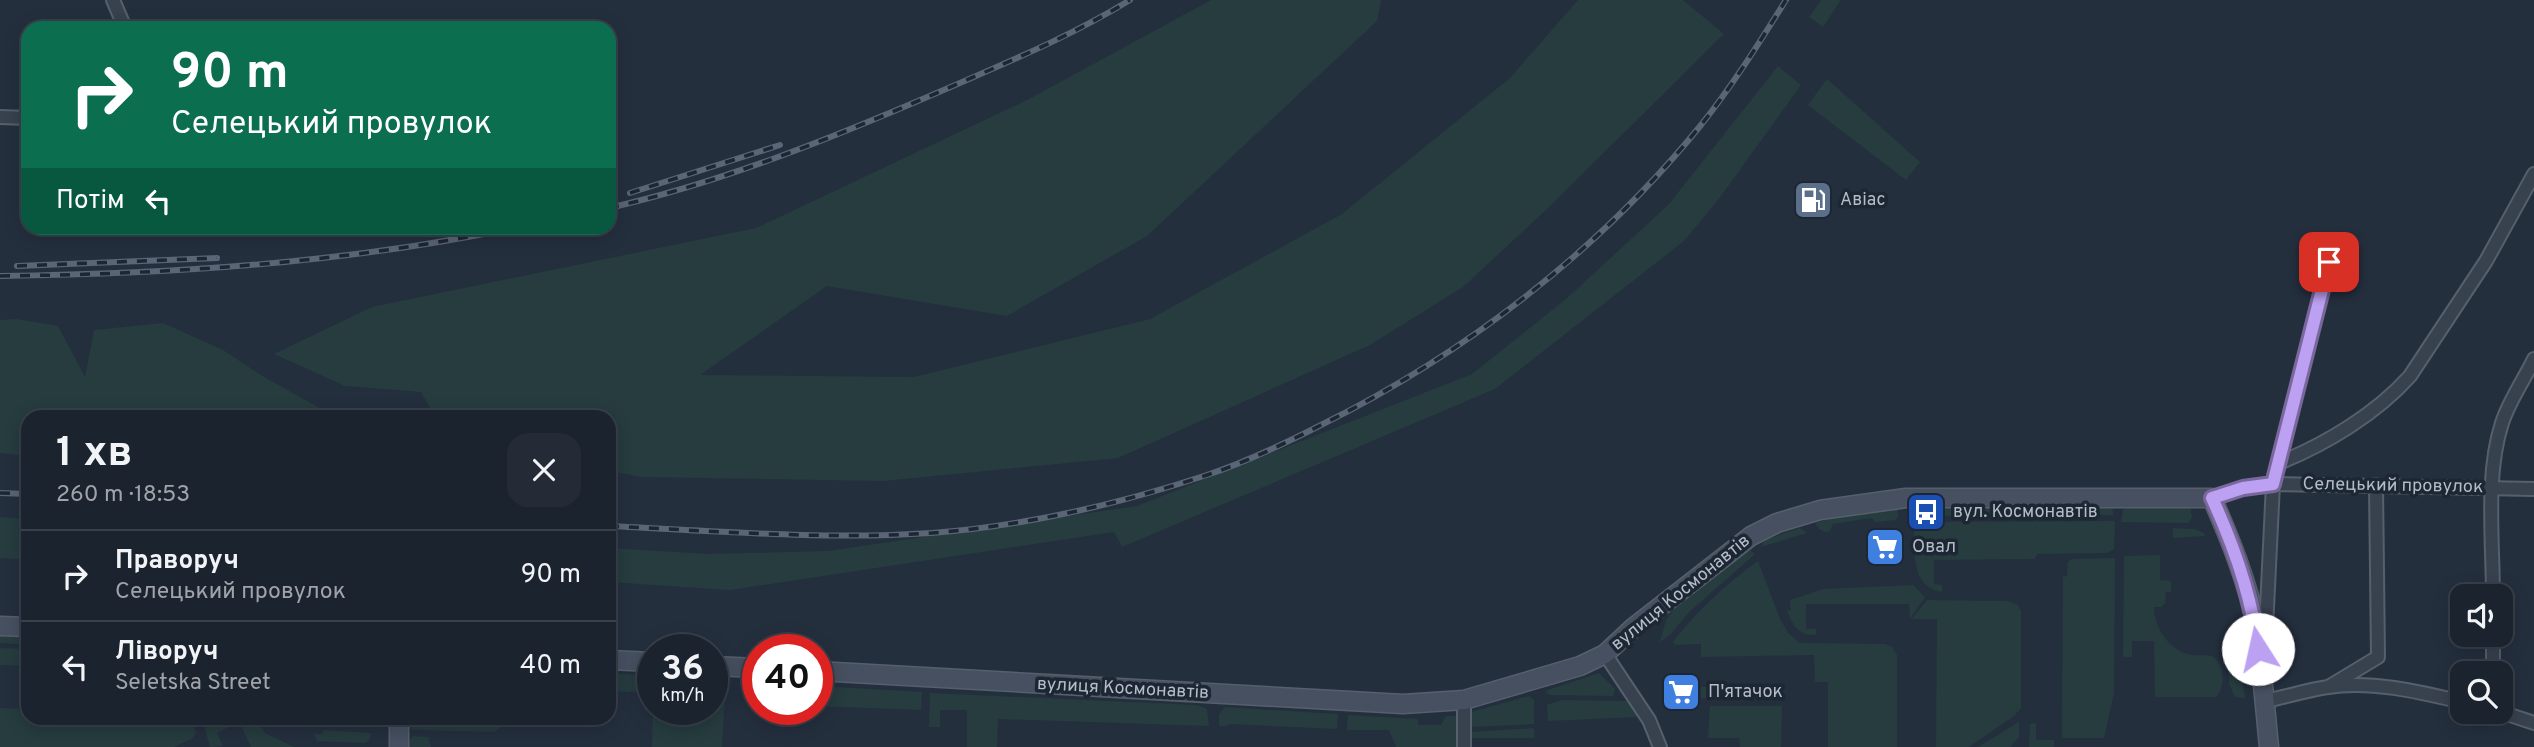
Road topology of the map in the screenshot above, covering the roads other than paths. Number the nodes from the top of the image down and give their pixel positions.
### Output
1 (113, 0) edge
2 (122, 21) edge
3 (0, 117) edge
4 (21, 118) edge
5 (2534, 174) edge
6 (2329, 262) dead end
7 (2534, 359) edge
8 (2279, 463) junction
9 (2273, 484) junction
10 (2376, 485) junction
11 (2493, 488) junction
12 (2534, 489) edge
13 (2212, 498) junction
14 (2493, 584) edge
15 (0, 626) edge
16 (21, 627) edge
17 (1605, 654) junction
18 (616, 660) edge
19 (637, 661) edge
20 (833, 672) edge
21 (2330, 686) junction
22 (2450, 699) edge
23 (1464, 700) junction
24 (2265, 701) junction
25 (2513, 716) edge
26 (2534, 723) edge
27 (400, 725) edge
28 (399, 747) edge
29 (1464, 747) edge
30 (1660, 747) edge
31 (2269, 747) edge

1 - 2 street
3 - 4 street
5 - 8 street
6 - 8 street
7 - 11 street
8 - 9 street
9 - 10 street, Селецький провулок
9 - 13 street, Селецький провулок
9 - 24 street
10 - 11 street, Селецький провулок
10 - 21 street
11 - 12 street, Селецький провулок
11 - 14 street
13 - 17 street, вулиця Космонавтів
13 - 24 street
15 - 16 street
17 - 23 street, вулиця Космонавтів
17 - 30 street
18 - 19 street
20 - 23 street, вулиця Космонавтів
21 - 22 street
21 - 24 street
23 - 29 street
24 - 31 street
25 - 26 street
27 - 28 street

